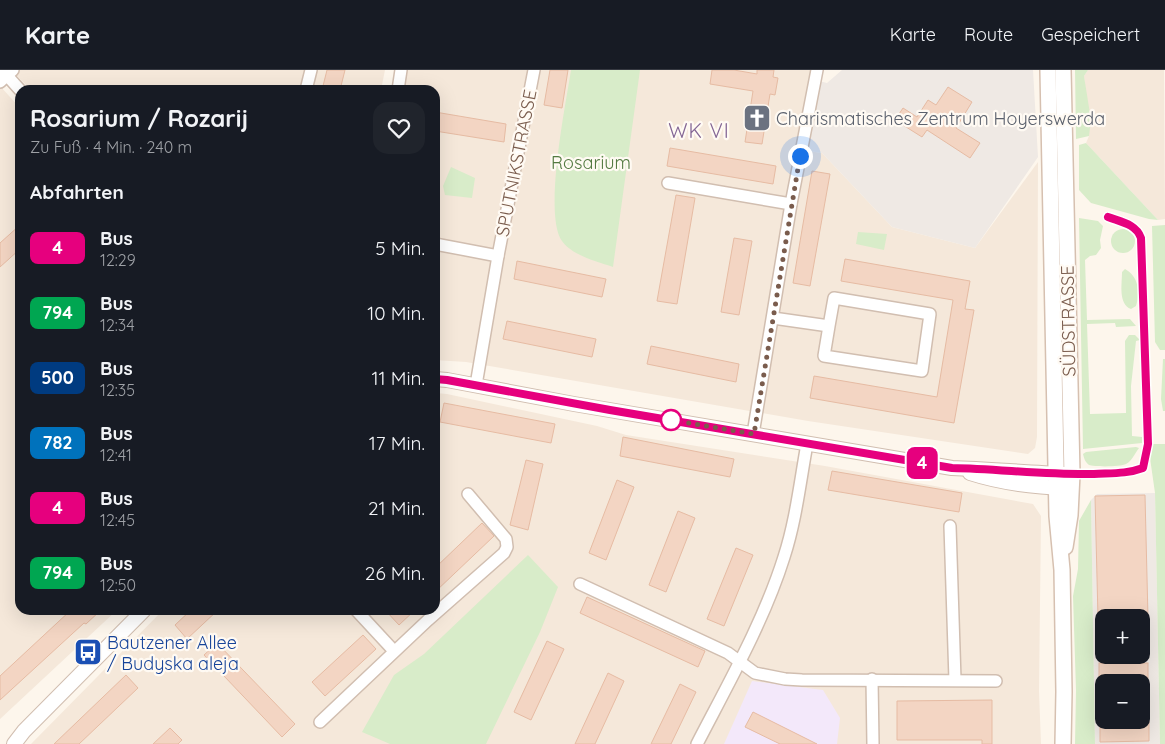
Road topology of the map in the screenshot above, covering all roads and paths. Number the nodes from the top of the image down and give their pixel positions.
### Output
1 (311, 70) edge
2 (401, 70) edge
3 (534, 70) edge
4 (816, 70) edge
5 (1048, 70) edge
6 (1062, 70) edge
7 (5, 74) edge
8 (15, 85) edge
9 (307, 85) edge
10 (399, 85) edge
11 (668, 183) dead end
12 (792, 204) junction
13 (440, 245) edge
14 (498, 256) junction
15 (773, 318) junction
16 (829, 326) junction
17 (440, 379) edge
18 (476, 385) junction
19 (754, 434) junction
20 (807, 444) junction
21 (1056, 481) junction
22 (1072, 481) junction
23 (468, 494) dead end
24 (950, 526) dead end
25 (1062, 570) junction
26 (580, 584) dead end
27 (440, 610) edge
28 (139, 615) edge
29 (361, 615) edge
30 (434, 615) edge
31 (394, 651) junction
32 (740, 661) junction
33 (872, 679) junction
34 (955, 680) junction
35 (996, 681) dead end
36 (320, 722) dead end
37 (24, 730) junction
38 (5, 744) edge
39 (14, 744) edge
40 (697, 744) edge
41 (873, 744) edge
42 (1063, 744) edge

1 - 9 street
2 - 10 street
3 - 14 street, SPUTNIKSTRASSE
4 - 12 street
5 - 21 main road, SÜDSTRASSE
6 - 22 main road, SÜDSTRASSE
7 - 8 street
11 - 12 street
12 - 15 street
13 - 14 street, SPUTNIKSTRASSE
14 - 18 street, SPUTNIKSTRASSE
15 - 16 street
15 - 19 street
16 - 16 street
17 - 18 street
18 - 19 street
19 - 20 street
20 - 21 street
20 - 32 street
21 - 22 street
21 - 25 main road, SÜDSTRASSE
22 - 25 main road, SÜDSTRASSE
23 - 27 street
24 - 34 street
25 - 42 main road, SÜDSTRASSE
26 - 32 street
28 - 37 street
29 - 31 street
30 - 31 street
31 - 36 street
32 - 33 street
32 - 40 street
33 - 34 street
33 - 41 street
34 - 35 street
37 - 38 street
37 - 39 street

